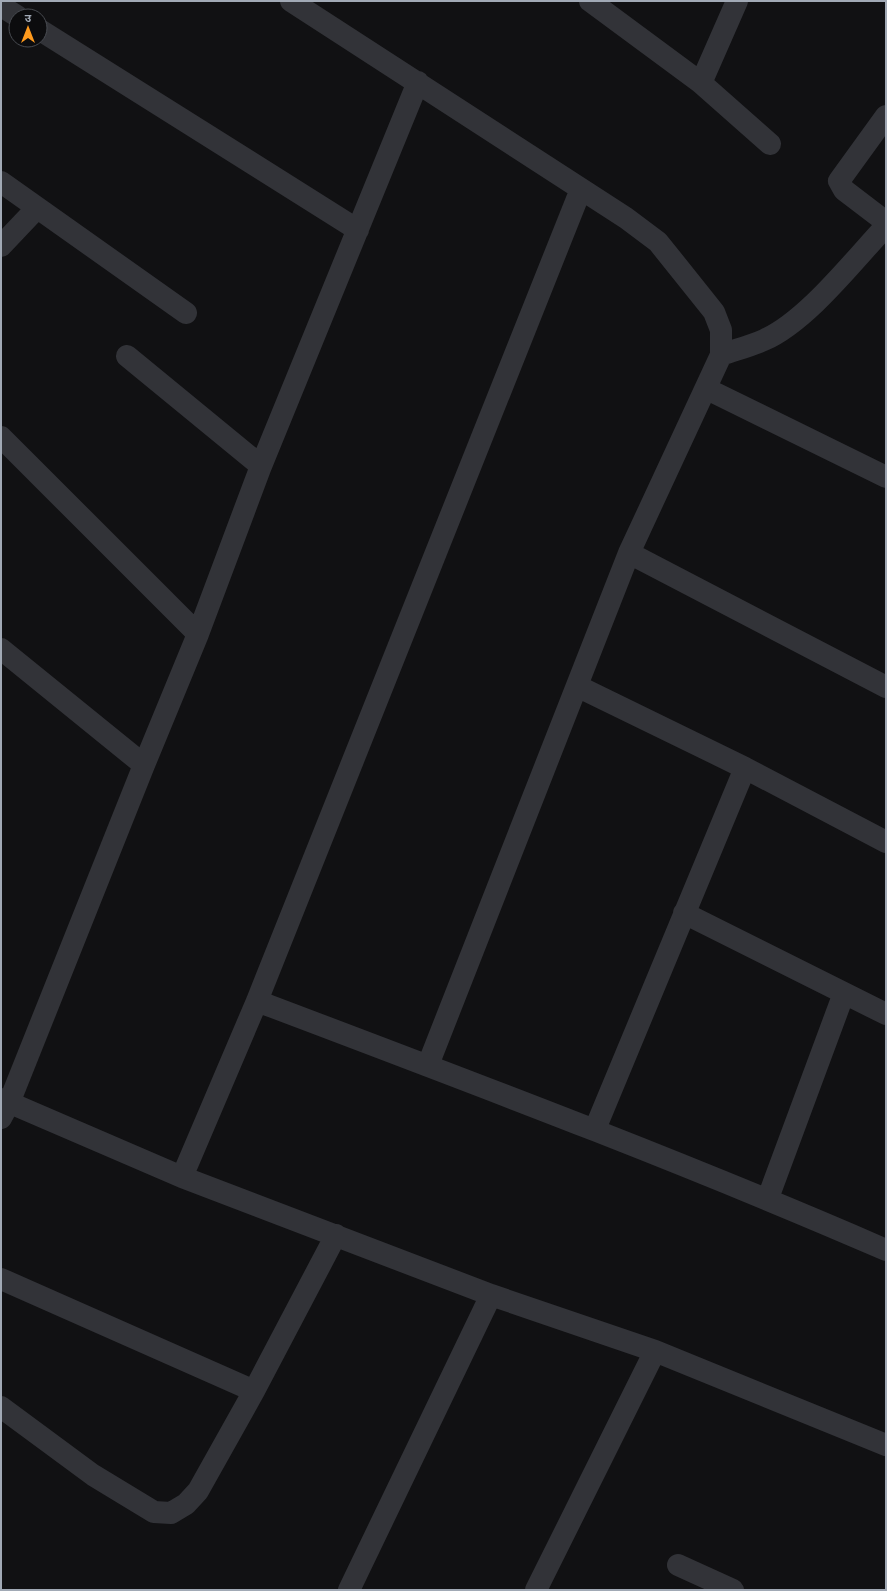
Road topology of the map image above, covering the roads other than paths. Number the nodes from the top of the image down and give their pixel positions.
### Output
1 (291, 1) edge
2 (590, 1) edge
3 (737, 1) edge
4 (48, 35) edge
5 (418, 82) junction
6 (700, 83) junction
7 (886, 116) edge
8 (770, 144) dead end
9 (1, 182) edge
10 (581, 188) junction
11 (37, 208) junction
12 (886, 222) edge
13 (886, 226) edge
14 (358, 230) junction
15 (1, 246) edge
16 (186, 313) dead end
17 (721, 355) junction
18 (127, 356) dead end
19 (706, 389) junction
20 (1, 437) edge
21 (261, 466) junction
22 (886, 477) edge
23 (630, 553) junction
24 (198, 634) junction
25 (1, 649) edge
26 (577, 686) junction
27 (886, 686) edge
28 (144, 765) junction
29 (746, 768) junction
30 (886, 842) edge
31 (684, 913) junction
32 (844, 993) junction
33 (257, 1001) junction
34 (886, 1014) edge
35 (428, 1065) junction
36 (4, 1107) edge
37 (595, 1129) junction
38 (182, 1177) junction
39 (768, 1198) junction
40 (336, 1235) junction
41 (886, 1250) edge
42 (1, 1279) edge
43 (491, 1295) junction
44 (655, 1351) junction
45 (254, 1391) junction
46 (1, 1407) edge
47 (886, 1445) edge
48 (678, 1566) dead end
49 (349, 1590) edge
50 (536, 1590) edge
51 (733, 1590) edge

1 - 5 street
2 - 6 street
3 - 6 street
4 - 14 street
5 - 10 street
5 - 14 street
6 - 8 street
7 - 12 street
9 - 11 street
10 - 17 street
10 - 33 street
11 - 15 street
11 - 16 street
13 - 17 street
14 - 21 street
17 - 19 street
18 - 21 street
19 - 22 street
19 - 23 street
20 - 24 street
21 - 24 street
23 - 26 street
23 - 27 street
24 - 28 street
25 - 28 street
26 - 29 street
26 - 35 street
28 - 36 street
29 - 30 street
29 - 31 street
31 - 32 street
31 - 37 street
32 - 34 street
32 - 39 street
33 - 35 street
33 - 38 street
35 - 37 street
36 - 38 street
37 - 39 street
38 - 40 street
39 - 41 street
40 - 43 street
40 - 45 street
42 - 45 street
43 - 44 street
43 - 49 street
44 - 47 street
44 - 50 street
45 - 46 street
48 - 51 street

